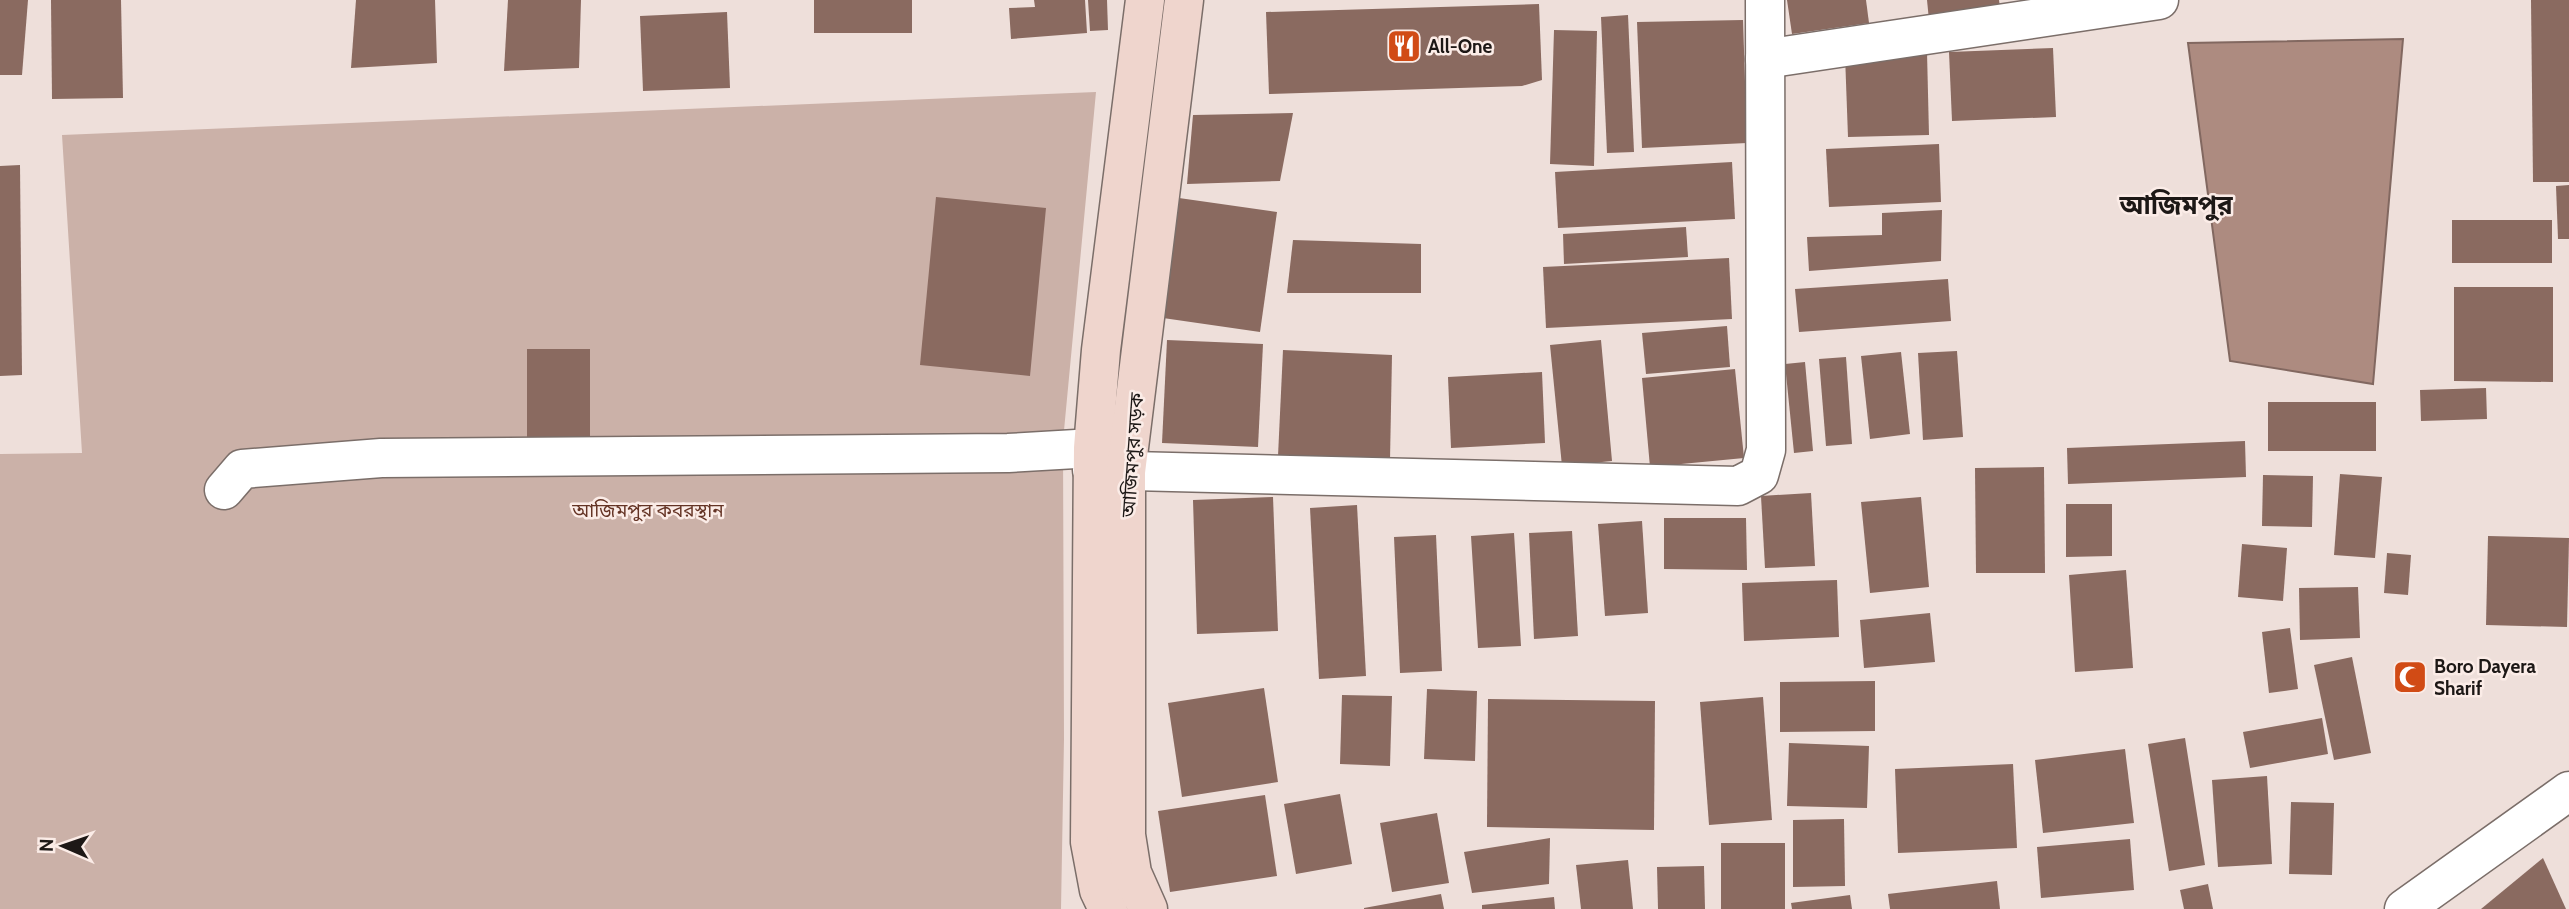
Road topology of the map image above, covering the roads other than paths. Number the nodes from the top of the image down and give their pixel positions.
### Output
1 (1145, 0) edge
2 (1184, 0) edge
3 (1765, 0) edge
4 (2159, 0) edge
5 (1765, 59) junction
6 (1103, 463) junction
7 (224, 490) dead end
8 (2569, 791) edge
9 (1108, 909) edge
10 (1148, 909) edge
11 (2404, 909) edge

1 - 6 main road, আজিমপুর সড়ক
2 - 6 main road, আজিমপুর সড়ক
3 - 5 street
4 - 5 street
5 - 6 street
6 - 7 street
6 - 9 main road, আজিমপুর সড়ক
6 - 10 main road, আজিমপুর সড়ক
8 - 11 street

